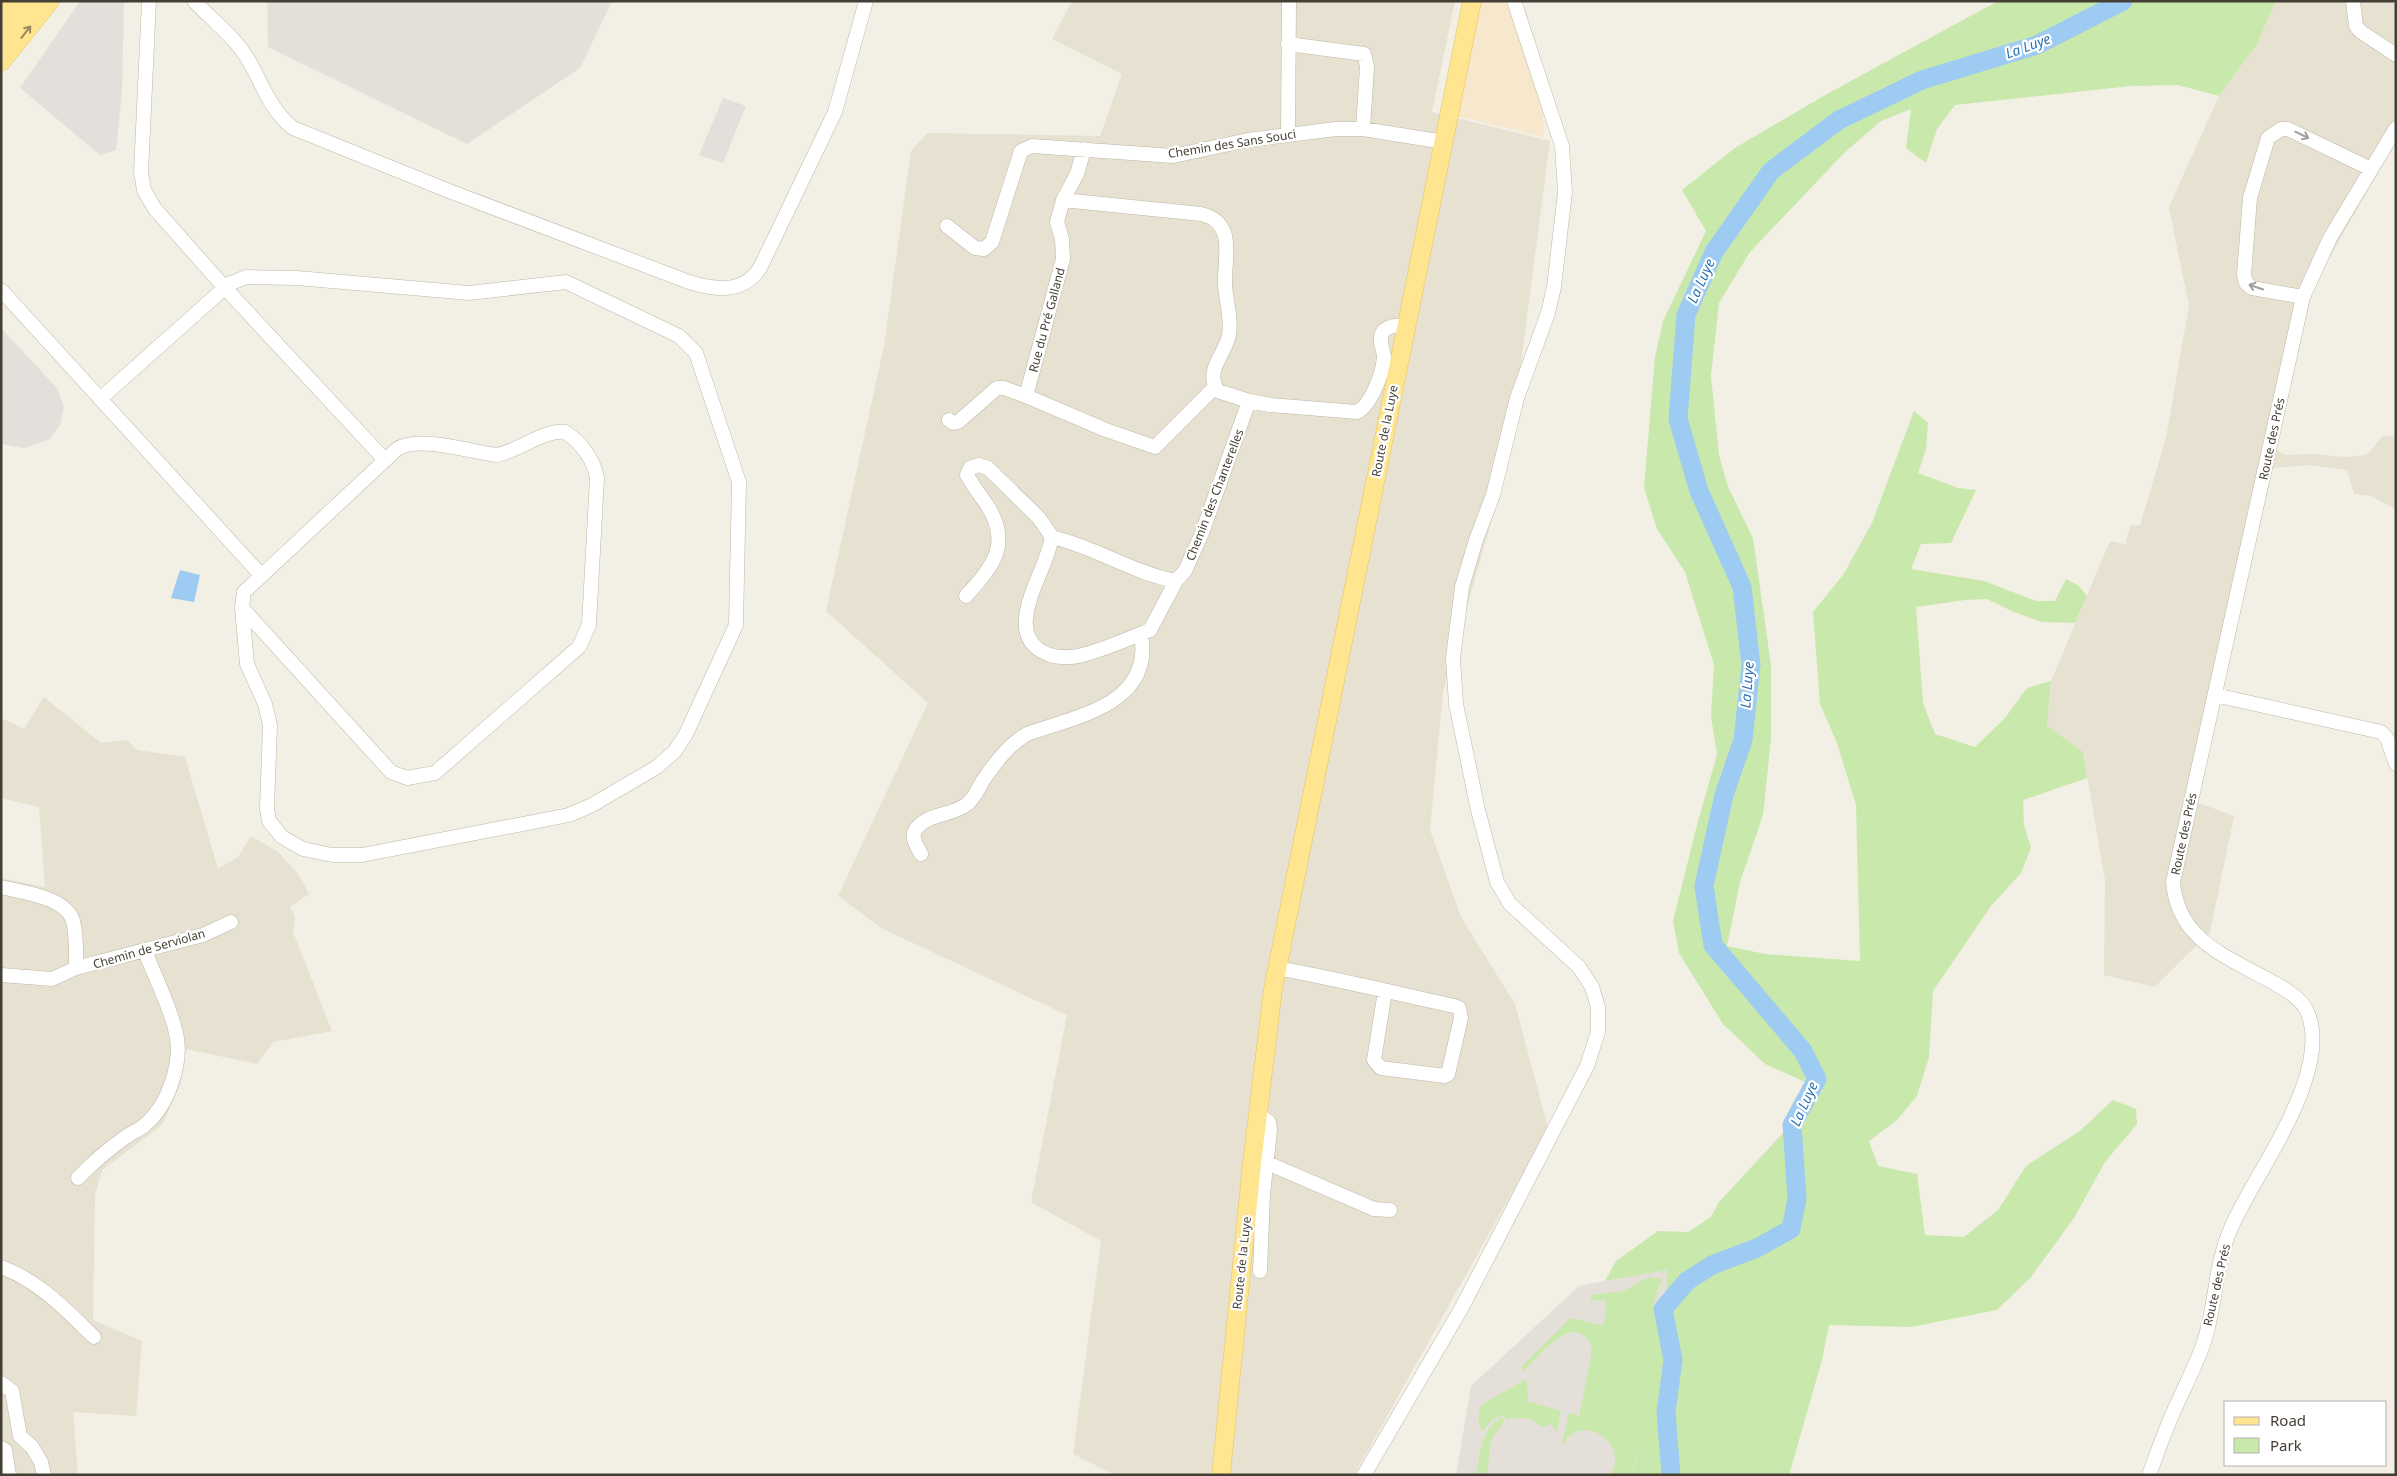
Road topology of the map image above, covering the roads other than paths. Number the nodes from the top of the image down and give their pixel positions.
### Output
1 (11, 1) edge
2 (28, 1) edge
3 (50, 1) edge
4 (149, 1) edge
5 (194, 1) edge
6 (866, 1) edge
7 (1289, 1) edge
8 (1472, 1) edge
9 (1514, 1) edge
10 (2354, 1) edge
11 (1, 25) edge
12 (1, 41) edge
13 (1288, 44) junction
14 (2396, 54) edge
15 (1, 62) edge
16 (2396, 128) edge
17 (1363, 129) junction
18 (1288, 135) junction
19 (1444, 142) junction
20 (1084, 149) junction
21 (2371, 169) junction
22 (1063, 200) junction
23 (947, 226) dead end
24 (225, 288) junction
25 (1, 290) edge
26 (2303, 297) junction
27 (1406, 326) junction
28 (1215, 386) junction
29 (1026, 396) junction
30 (100, 399) junction
31 (1249, 401) junction
32 (948, 420) dead end
33 (385, 460) junction
34 (1052, 537) junction
35 (261, 575) junction
36 (1176, 581) junction
37 (966, 596) dead end
38 (242, 608) junction
39 (1141, 634) junction
40 (2216, 695) junction
41 (2396, 764) edge
42 (921, 854) dead end
43 (1, 887) edge
44 (231, 922) dead end
45 (145, 951) junction
46 (76, 968) junction
47 (1282, 969) junction
48 (1, 975) edge
49 (1385, 991) junction
50 (1258, 1114) junction
51 (1265, 1162) junction
52 (78, 1178) dead end
53 (1390, 1210) dead end
54 (1, 1267) edge
55 (1260, 1271) dead end
56 (94, 1337) dead end
57 (1, 1383) edge
58 (1, 1448) edge
59 (9, 1475) edge
60 (44, 1475) edge
61 (1221, 1475) edge
62 (1364, 1475) edge
63 (2149, 1475) edge

1 - 11 main road
2 - 12 main road
15 -> 3 main road
4 - 24 street
5 - 6 street
7 - 13 street
8 - 19 main road, Route de la Luye
9 - 62 street
10 - 14 street
13 - 17 street
13 - 18 street
16 - 21 street, Route des Prés
17 - 18 street, Chemin des Sans Souci
17 - 19 street, Chemin des Sans Souci
18 - 20 street, Chemin des Sans Souci
19 - 27 main road, Route de la Luye
20 - 22 street, Rue du Pré Galland
20 - 23 street, Chemin des Sans Souci
21 - 26 street, Route des Prés
26 -> 21 street
22 - 28 street
22 - 29 street, Rue du Pré Galland
24 - 30 street
24 - 33 street
24 - 38 street
25 - 30 street
26 - 40 street, Route des Prés
27 - 31 street
27 - 47 main road, Route de la Luye
28 - 29 street
28 - 31 street
29 - 32 street
30 - 35 street
31 - 36 street, Chemin des Chanterelles
33 - 35 street
33 - 38 street
34 - 36 street
34 - 37 street
34 - 39 street, Chemin des Chanterelles
35 - 38 street
36 - 39 street, Chemin des Chanterelles
39 - 42 street
40 - 41 street
40 - 63 street, Route des Prés
43 - 46 street, Chemin de Serviolan
44 - 45 street, Chemin de Serviolan
45 - 46 street, Chemin de Serviolan
45 - 52 street
46 - 48 street
47 - 49 street
47 - 50 main road, Route de la Luye
49 - 49 street
50 - 51 street
50 - 61 main road, Route de la Luye
51 - 53 street
51 - 55 street
54 - 56 street
57 - 60 street
58 - 59 street

